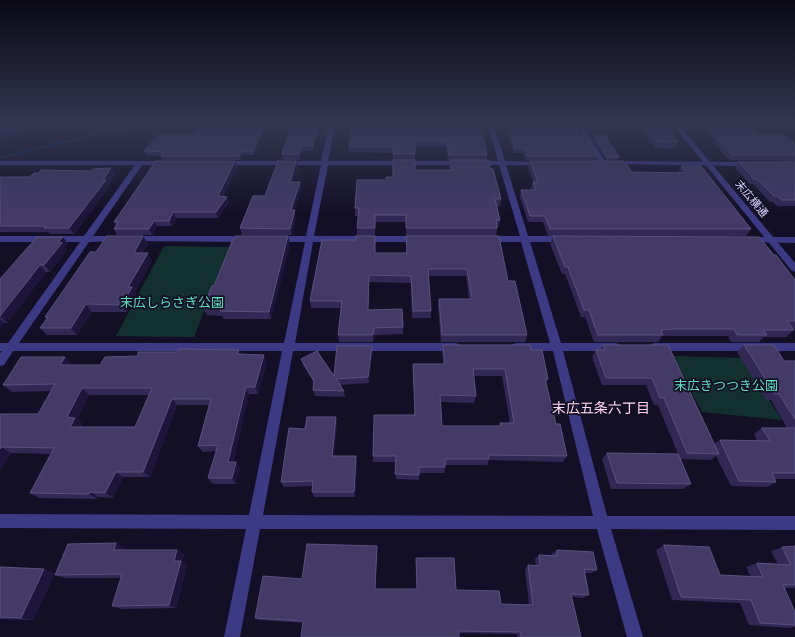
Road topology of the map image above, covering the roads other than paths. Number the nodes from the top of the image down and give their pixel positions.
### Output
1 (326, 155) edge
2 (501, 155) edge
3 (594, 155) edge
4 (700, 155) edge
5 (0, 162) edge
6 (140, 163) junction
7 (178, 163) edge
8 (216, 163) edge
9 (504, 163) junction
10 (549, 163) edge
11 (324, 164) junction
12 (708, 164) junction
13 (758, 164) edge
14 (310, 239) junction
15 (429, 239) edge
16 (476, 239) edge
17 (524, 239) junction
18 (572, 239) edge
19 (0, 240) edge
20 (86, 240) junction
21 (739, 240) edge
22 (771, 240) junction
23 (795, 240) edge
24 (795, 269) edge
25 (289, 346) junction
26 (5, 347) edge
27 (462, 347) edge
28 (509, 347) edge
29 (628, 347) edge
30 (644, 347) edge
31 (795, 347) edge
32 (557, 348) junction
33 (0, 362) edge
34 (0, 521) edge
35 (255, 522) junction
36 (602, 523) junction
37 (795, 523) edge
38 (232, 637) edge
39 (635, 637) edge

1 - 11 street
2 - 9 street
3 - 12 street
4 - 12 street, 末広横通
5 - 6 street
6 - 7 street
6 - 20 street
8 - 11 street
9 - 10 street
9 - 11 street
9 - 17 street
11 - 14 street
12 - 13 street
12 - 22 street, 末広横通
14 - 15 street
14 - 20 street
14 - 25 street
16 - 17 street
17 - 18 street
17 - 32 street
19 - 20 street
20 - 26 street
21 - 22 street
22 - 23 street
22 - 24 street, 末広横通
25 - 26 street
25 - 27 street
25 - 35 street
26 - 33 street
28 - 32 street
29 - 32 street
30 - 31 street
32 - 36 street
34 - 35 street
35 - 36 street
35 - 38 street
36 - 37 street
36 - 39 street

